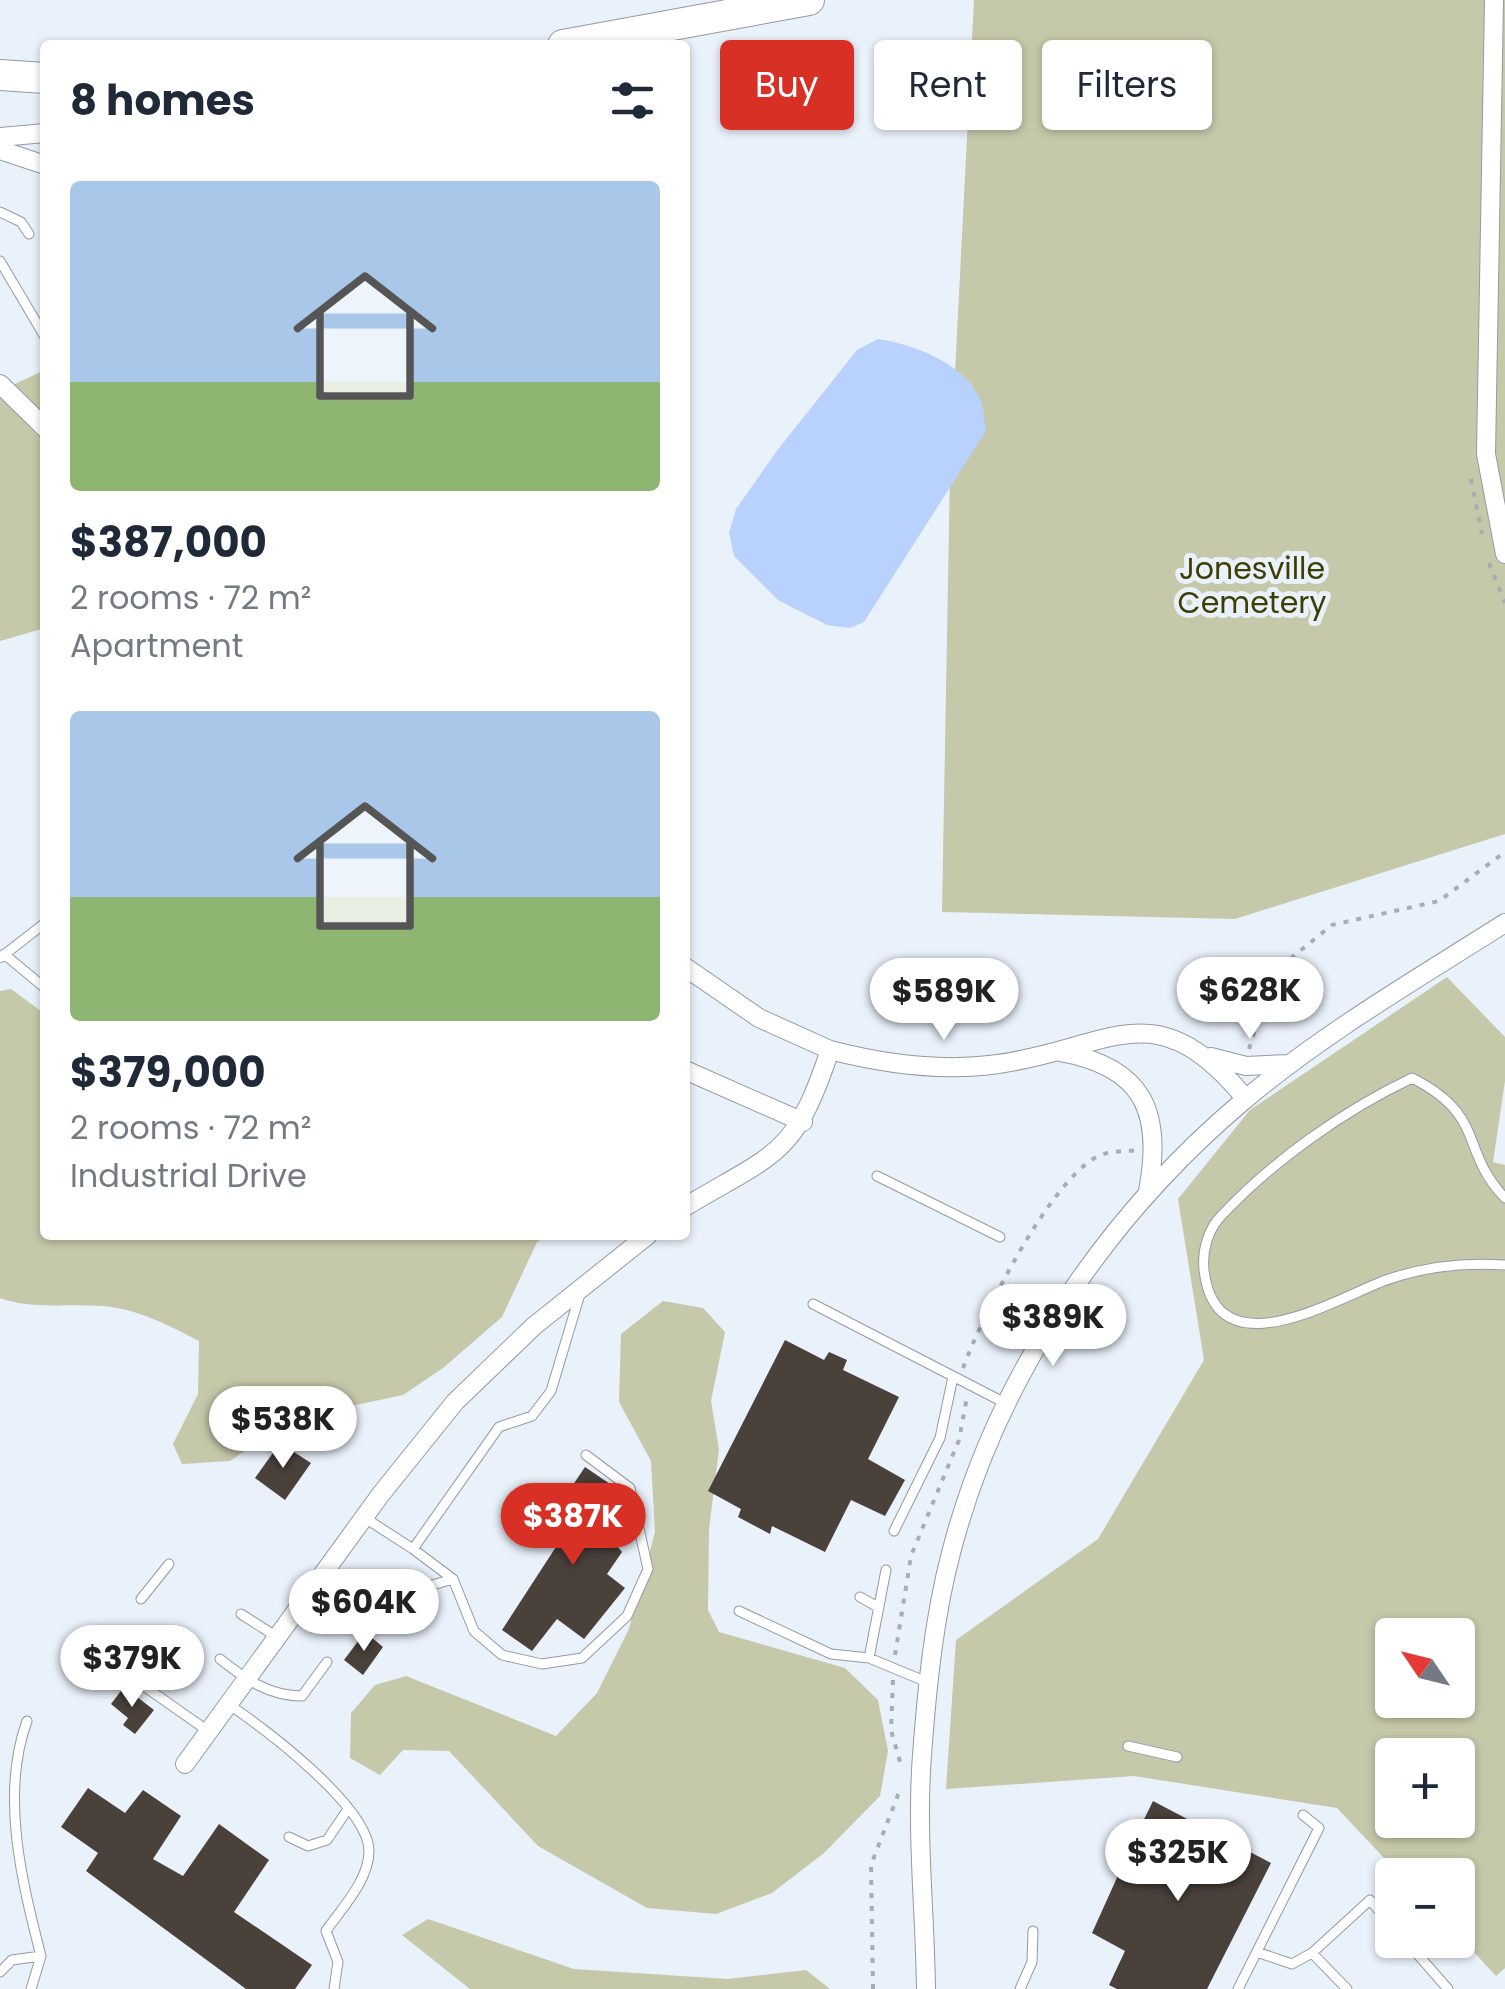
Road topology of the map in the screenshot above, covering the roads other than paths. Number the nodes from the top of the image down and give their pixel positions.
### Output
1 (809, 0) edge
2 (1494, 0) edge
3 (590, 40) edge
4 (0, 75) edge
5 (40, 78) edge
6 (40, 134) edge
7 (0, 138) edge
8 (0, 150) edge
9 (40, 164) edge
10 (0, 212) edge
11 (29, 234) dead end
12 (0, 261) edge
13 (40, 329) edge
14 (0, 384) edge
15 (40, 423) edge
16 (1505, 554) edge
17 (1505, 922) edge
18 (40, 927) edge
19 (2, 956) edge
20 (690, 970) edge
21 (40, 984) edge
22 (830, 1050) junction
23 (1060, 1052) junction
24 (1205, 1055) junction
25 (1294, 1062) junction
26 (690, 1072) edge
27 (1246, 1098) junction
28 (803, 1122) junction
29 (878, 1176) dead end
30 (1147, 1194) junction
31 (1505, 1198) edge
32 (690, 1204) edge
33 (1000, 1237) dead end
34 (642, 1240) edge
35 (1505, 1264) edge
36 (582, 1287) junction
37 (814, 1304) dead end
38 (953, 1377) junction
39 (1007, 1404) junction
40 (586, 1455) dead end
41 (364, 1517) junction
42 (894, 1531) dead end
43 (413, 1549) junction
44 (169, 1564) dead end
45 (886, 1570) dead end
46 (453, 1579) junction
47 (860, 1597) dead end
48 (141, 1599) dead end
49 (374, 1602) dead end
50 (878, 1607) junction
51 (739, 1611) dead end
52 (241, 1614) dead end
53 (277, 1637) junction
54 (104, 1658) dead end
55 (869, 1658) junction
56 (220, 1659) dead end
57 (327, 1662) dead end
58 (246, 1680) junction
59 (930, 1683) junction
60 (228, 1704) junction
61 (27, 1721) dead end
62 (208, 1732) junction
63 (1128, 1746) dead end
64 (1177, 1757) dead end
65 (184, 1764) dead end
66 (348, 1809) junction
67 (1303, 1815) dead end
68 (289, 1837) dead end
69 (1375, 1906) edge
70 (1034, 1931) dead end
71 (1256, 1952) junction
72 (1312, 1953) junction
73 (41, 1956) junction
74 (1421, 1958) edge
75 (0, 1972) edge
76 (32, 1988) edge
77 (334, 1989) edge
78 (926, 1989) edge
79 (1020, 1989) edge
80 (1238, 1989) edge
81 (1347, 1989) edge
82 (1448, 1989) edge

1 - 3 main road
2 - 16 street
4 - 5 main road
6 - 7 street
8 - 9 street
10 - 11 lane
12 - 13 lane
14 - 15 street
17 - 25 street
18 - 19 lane
19 - 21 lane
20 - 22 street
22 - 23 street
22 - 28 street
23 - 24 street
23 - 30 street
24 - 25 street
24 - 27 street
25 - 27 street
26 - 28 street
27 - 30 street
28 - 32 street
29 - 33 lane
30 - 39 street
31 - 35 lane
34 - 36 street
36 - 41 street
36 - 43 lane
37 - 38 lane
38 - 39 lane
38 - 42 lane
39 - 59 street
40 - 46 lane
41 - 43 lane
41 - 53 street
43 - 46 lane
44 - 48 lane
45 - 50 lane
46 - 49 lane
47 - 50 lane
50 - 55 lane
51 - 55 lane
52 - 53 lane
53 - 58 street
54 - 62 lane
55 - 59 lane
56 - 58 lane
57 - 58 lane
58 - 60 street
59 - 78 street
60 - 62 street
60 - 66 lane
61 - 73 lane
62 - 65 street
63 - 64 lane
66 - 68 lane
66 - 77 lane
67 - 71 lane
69 - 72 lane
70 - 79 lane
71 - 72 lane
71 - 80 lane
72 - 81 lane
73 - 75 lane
73 - 76 lane
74 - 82 lane

